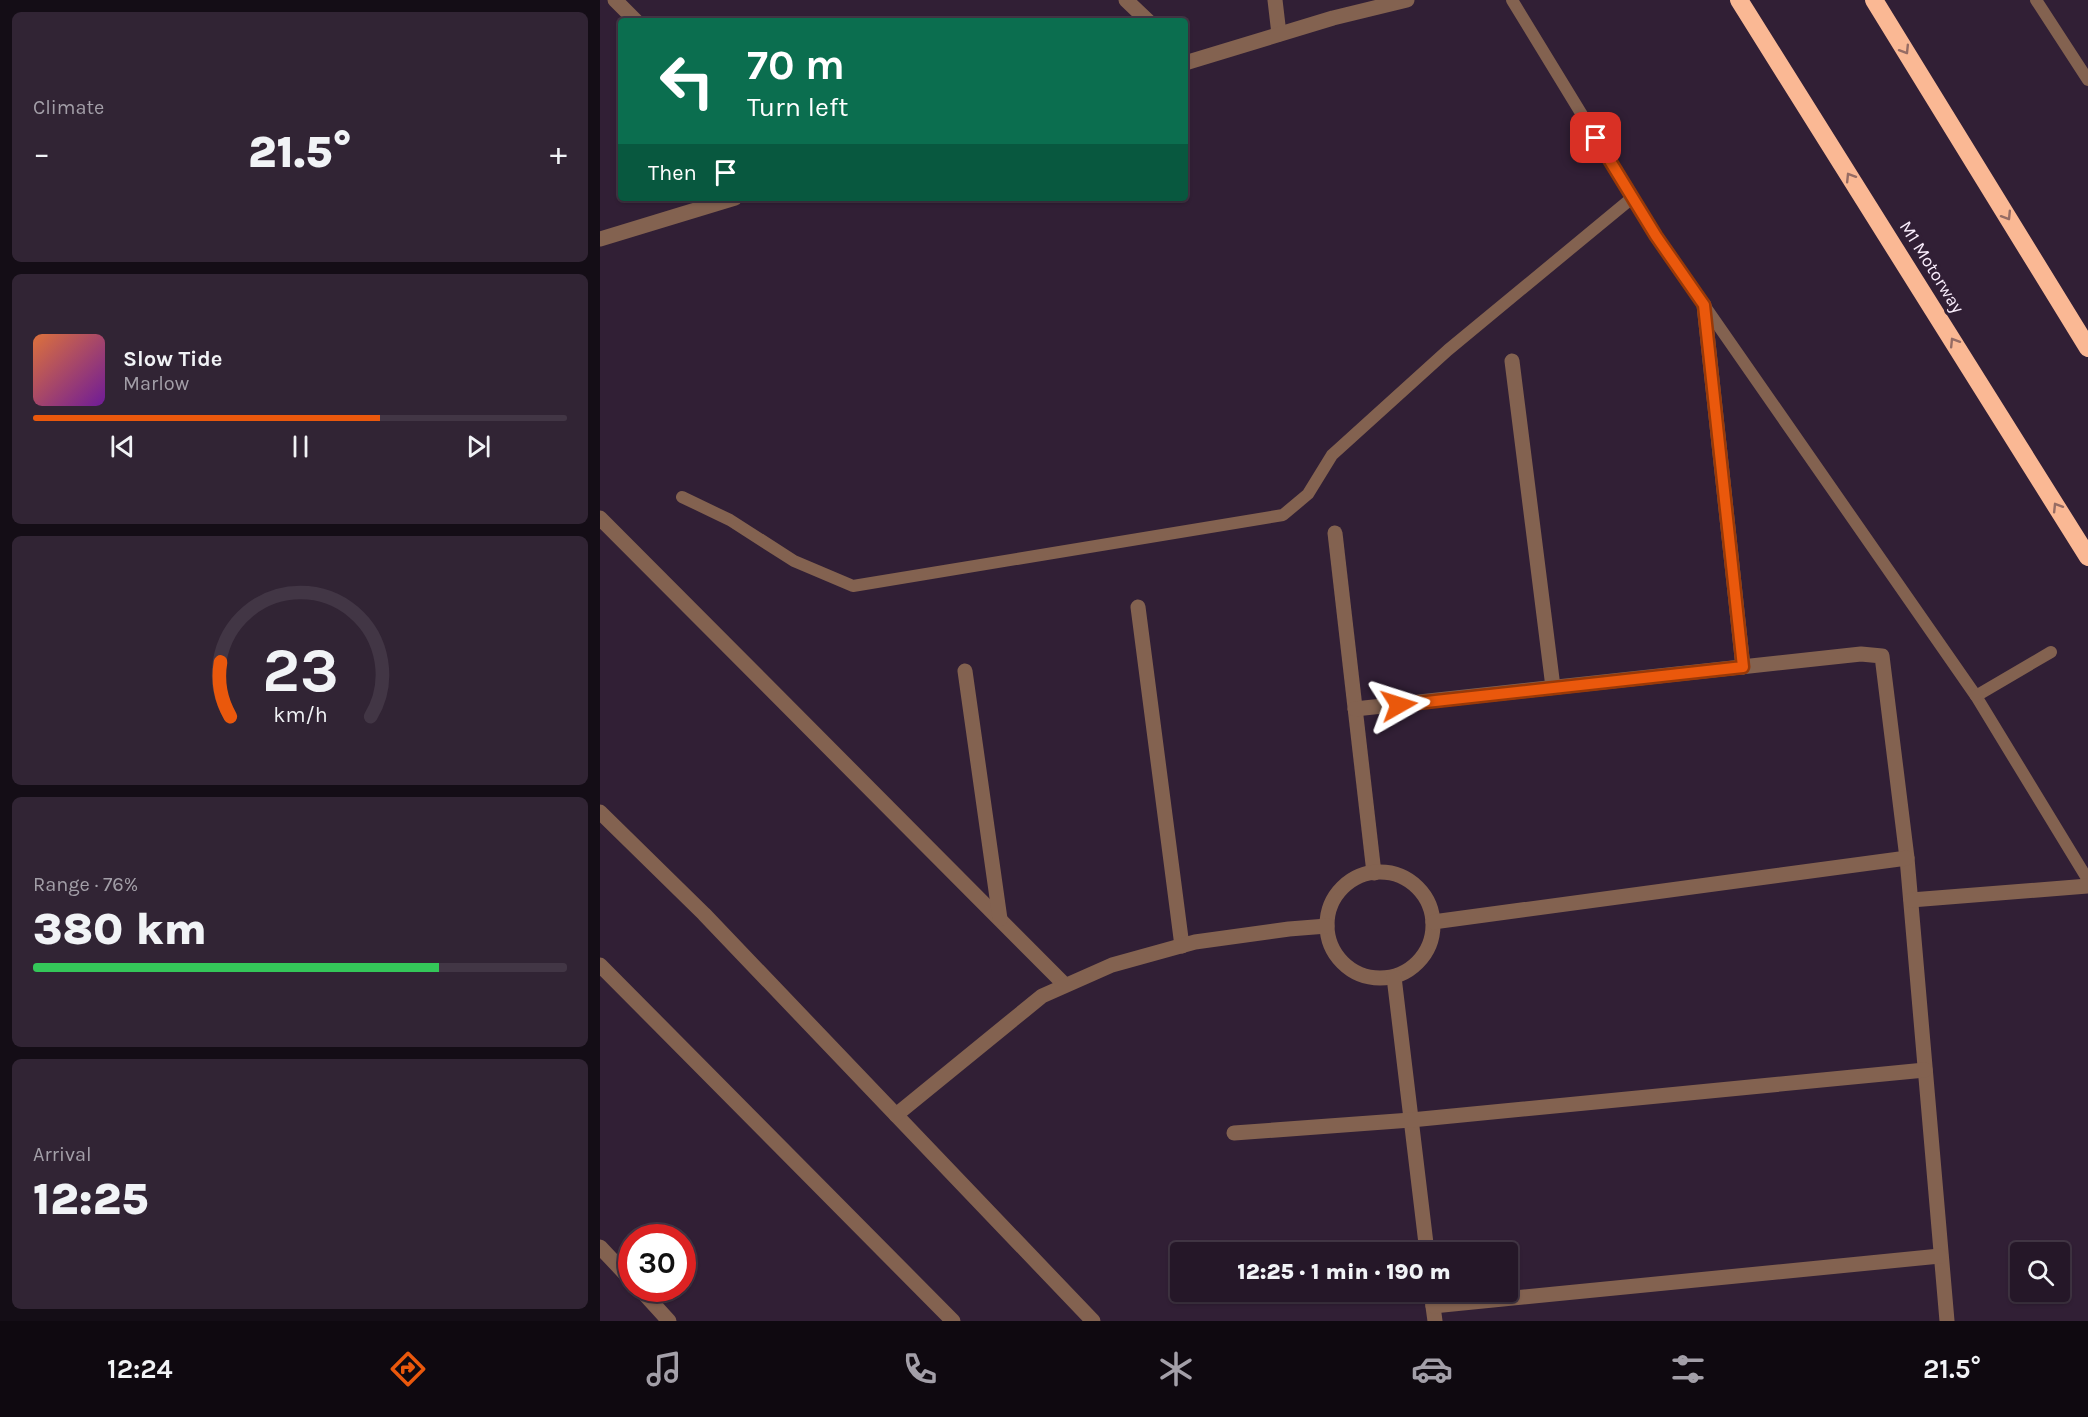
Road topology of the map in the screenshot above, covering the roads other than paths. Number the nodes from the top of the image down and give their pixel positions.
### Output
1 (615, 0) edge
2 (1126, 0) edge
3 (1275, 0) edge
4 (1407, 0) edge
5 (1512, 0) edge
6 (1739, 0) edge
7 (1874, 0) edge
8 (2036, 0) edge
9 (633, 18) edge
10 (1145, 18) edge
11 (1279, 34) junction
12 (1188, 60) edge
13 (2088, 80) edge
14 (1632, 198) junction
15 (725, 201) edge
16 (600, 239) edge
17 (1704, 305) junction
18 (2088, 348) edge
19 (1512, 361) dead end
20 (682, 497) dead end
21 (600, 518) edge
22 (1335, 533) dead end
23 (2088, 557) edge
24 (1138, 607) dead end
25 (2051, 652) dead end
26 (1743, 667) junction
27 (965, 671) dead end
28 (1553, 687) junction
29 (1976, 696) junction
30 (1355, 710) junction
31 (600, 812) edge
32 (1907, 858) junction
33 (1374, 873) junction
34 (2088, 880) edge
35 (2088, 886) edge
36 (1911, 900) junction
37 (1000, 920) junction
38 (1433, 922) junction
39 (1327, 926) junction
40 (1182, 946) junction
41 (600, 965) edge
42 (1394, 977) junction
43 (1065, 986) junction
44 (1925, 1070) junction
45 (896, 1116) junction
46 (1411, 1120) junction
47 (1233, 1133) dead end
48 (1426, 1242) edge
49 (600, 1247) edge
50 (1940, 1256) junction
51 (618, 1266) edge
52 (652, 1302) edge
53 (1433, 1306) edge
54 (669, 1321) edge
55 (953, 1321) edge
56 (1093, 1321) edge
57 (1947, 1321) edge

1 - 9 street
2 - 10 street
3 - 11 street
4 - 11 street
5 - 14 lane
23 -> 6 highway, M1 Motorway
7 -> 18 highway
8 - 13 lane
11 - 12 street
14 - 17 lane
14 - 20 lane
15 - 16 street
17 - 26 street
17 - 29 lane
19 - 28 street
21 - 37 street
22 - 30 street
24 - 40 street
25 - 29 lane
26 - 28 street
26 - 32 street
27 - 37 street
28 - 30 street
29 - 34 lane
30 - 33 street
31 - 45 street
32 - 36 street
32 - 38 street
33 - 38 street
33 - 39 street
35 - 36 street
36 - 44 street
37 - 43 street
38 - 42 street
39 - 40 street
39 - 42 street
40 - 43 street
41 - 55 street
42 - 46 street
43 - 45 street
44 - 46 street
44 - 50 street
45 - 56 street
46 - 47 street
46 - 48 street
49 - 51 street
50 - 53 street
50 - 57 street
52 - 54 street

